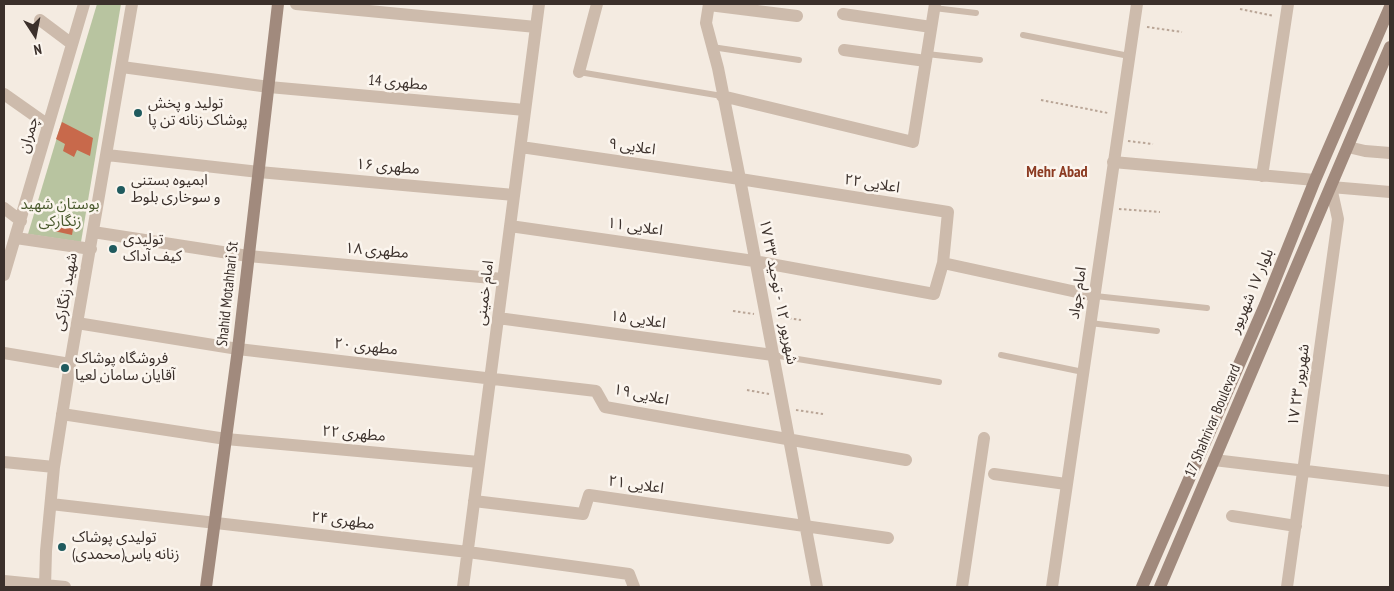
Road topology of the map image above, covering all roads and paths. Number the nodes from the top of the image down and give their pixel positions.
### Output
1 (84, 4) edge
2 (132, 4) edge
3 (278, 4) edge
4 (296, 4) edge
5 (539, 4) edge
6 (598, 4) edge
7 (709, 4) edge
8 (1137, 4) edge
9 (1288, 4) edge
10 (935, 6) edge
11 (1390, 7) edge
12 (1240, 9) dead end
13 (976, 13) dead end
14 (843, 14) dead end
15 (797, 16) dead end
16 (1286, 19) junction
17 (40, 20) dead end
18 (1134, 25) junction
19 (536, 27) junction
20 (931, 27) junction
21 (1182, 32) dead end
22 (1024, 35) dead end
23 (72, 44) junction
24 (1390, 46) edge
25 (712, 47) junction
26 (844, 50) dead end
27 (1129, 56) junction
28 (927, 57) junction
29 (799, 60) dead end
30 (980, 60) dead end
31 (122, 67) junction
32 (579, 72) joint
33 (269, 87) junction
34 (4, 94) edge
35 (722, 96) junction
36 (1041, 100) dead end
37 (526, 110) junction
38 (1120, 116) junction
39 (48, 125) junction
40 (1117, 140) junction
41 (1153, 144) dead end
42 (520, 147) junction
43 (1348, 147) junction
44 (1390, 152) edge
45 (107, 154) junction
46 (1113, 162) junction
47 (259, 172) junction
48 (1262, 176) junction
49 (740, 179) junction
50 (1315, 180) junction
51 (1330, 187) junction
52 (1390, 192) edge
53 (514, 195) junction
54 (4, 208) edge
55 (1107, 209) junction
56 (1160, 212) dead end
57 (21, 221) junction
58 (510, 226) junction
59 (93, 232) junction
60 (16, 238) junction
61 (90, 249) junction
62 (248, 256) junction
63 (754, 261) junction
64 (943, 264) junction
65 (4, 275) edge
66 (503, 279) junction
67 (1095, 296) junction
68 (1206, 308) dead end
69 (733, 311) dead end
70 (765, 316) junction
71 (498, 318) junction
72 (801, 320) dead end
73 (77, 323) junction
74 (1090, 324) junction
75 (1157, 331) dead end
76 (238, 349) junction
77 (4, 353) edge
78 (773, 355) junction
79 (1001, 355) dead end
80 (70, 364) junction
81 (1083, 372) junction
82 (490, 378) junction
83 (939, 382) dead end
84 (747, 390) dead end
85 (782, 402) junction
86 (62, 414) junction
87 (823, 414) dead end
88 (790, 438) junction
89 (984, 438) dead end
90 (226, 439) junction
91 (906, 460) dead end
92 (1214, 460) junction
93 (4, 462) edge
94 (480, 462) junction
95 (54, 467) junction
96 (1304, 470) junction
97 (994, 474) dead end
98 (1390, 481) edge
99 (1066, 484) junction
100 (474, 501) junction
101 (51, 504) junction
102 (1232, 516) dead end
103 (214, 523) junction
104 (1296, 526) junction
105 (806, 527) junction
106 (888, 538) dead end
107 (468, 552) junction
108 (4, 581) edge
109 (45, 586) edge
110 (65, 587) edge
111 (206, 587) edge
112 (463, 587) edge
113 (634, 587) edge
114 (817, 587) edge
115 (962, 587) edge
116 (1052, 587) edge
117 (1142, 587) edge
118 (1160, 587) edge
119 (1286, 587) edge

1 - 23 street, چمران
2 - 31 street, شهید زنگارکی
3 - 33 main road, Shahid Motahhari St
4 - 19 street
5 - 19 street, امام خمینی
6 - 32 street
7 - 15 street
7 - 25 street, ۱۷ شهریور ۱۲ - توحید ۳۳
8 - 18 street, امام جواد
9 - 16 street
10 - 13 lane
10 - 20 street
11 - 50 main road, بلوار ۱۷ شهریور
12 - 16 path
14 - 20 street
16 - 48 street
17 - 23 street
18 - 21 path
18 - 27 street, امام جواد
19 - 37 street, امام خمینی
20 - 28 street
22 - 27 lane
23 - 39 street, چمران
24 - 43 main road, 17 Shahrivar Boulevard
25 - 29 lane
25 - 35 street, ۱۷ شهریور ۱۲ - توحید ۳۳
26 - 28 street
27 - 38 street, امام جواد
28 - 30 lane
28 - 35 street
31 - 33 street, مطهری 14
31 - 45 street, شهید زنگارکی
32 - 35 lane
33 - 37 street, مطهری 14
33 - 47 main road, Shahid Motahhari St
34 - 39 street
35 - 49 street, ۱۷ شهریور ۱۲ - توحید ۳۳
36 - 38 path
37 - 42 street, امام خمینی
38 - 40 street, امام جواد
39 - 57 street, چمران
40 - 41 path
40 - 46 street, امام جواد
42 - 49 street, اعلایی ۹
42 - 53 street, امام خمینی
43 - 44 street
43 - 51 main road, 17 Shahrivar Boulevard
45 - 47 street, مطهری ۱۶
45 - 59 street, شهید زنگارکی
46 - 48 street
46 - 55 street, امام جواد
47 - 53 street, مطهری ۱۶
47 - 62 main road, Shahid Motahhari St
48 - 50 street
49 - 63 street, ۱۷ شهریور ۱۲ - توحید ۳۳
49 - 64 street, اعلایی ۲۲
50 - 117 main road, بلوار ۱۷ شهریور
51 - 52 street
51 - 92 main road, 17 Shahrivar Boulevard
51 - 96 street, ۱۷ شهریور ۲۳
53 - 58 street, امام خمینی
54 - 57 street
55 - 56 path
55 - 67 street, امام جواد
57 - 60 street, چمران
58 - 63 street, اعلایی ۱۱
58 - 66 street, امام خمینی
59 - 61 street, شهید زنگارکی
59 - 62 street, مطهری ۱۸
60 - 61 street
60 - 65 street, چمران
61 - 73 street, شهید زنگارکی
62 - 66 street, مطهری ۱۸
62 - 76 main road, Shahid Motahhari St
63 - 64 street, اعلایی ۱۱
63 - 70 street, ۱۷ شهریور ۱۲ - توحید ۳۳
64 - 67 street
66 - 71 street, امام خمینی
67 - 68 lane
67 - 74 street, امام جواد
69 - 70 path
70 - 72 path
70 - 78 street, ۱۷ شهریور ۱۲ - توحید ۳۳
71 - 78 street, اعلایی ۱۵
71 - 82 street, امام خمینی
73 - 76 street, مطهری ۲۰
73 - 80 street, شهید زنگارکی
74 - 75 lane
74 - 81 street, امام جواد
76 - 82 street, مطهری ۲۰
76 - 90 main road, Shahid Motahhari St
77 - 80 street
78 - 83 lane
78 - 85 street, ۱۷ شهریور ۱۲ - توحید ۳۳
79 - 81 lane
80 - 86 street, شهید زنگارکی
81 - 99 street, امام جواد
82 - 88 street, اعلایی ۱۹
82 - 94 street, امام خمینی
84 - 85 path
85 - 87 path
85 - 88 street, ۱۷ شهریور ۱۲ - توحید ۳۳
86 - 90 street, مطهری ۲۲
86 - 95 street, شهید زنگارکی
88 - 91 street
88 - 105 street, ۱۷ شهریور ۱۲ - توحید ۳۳
89 - 115 street
90 - 94 street, مطهری ۲۲
90 - 103 main road, Shahid Motahhari St
92 - 96 street
92 - 118 main road, 17 Shahrivar Boulevard
93 - 95 street
94 - 100 street, امام خمینی
95 - 101 street, شهید زنگارکی
96 - 98 street
96 - 104 street, ۱۷ شهریور ۲۳
97 - 99 street
99 - 116 street, امام جواد
100 - 105 street, اعلایی ۲۱
100 - 107 street, امام خمینی
101 - 103 street, مطهری ۲۴
101 - 109 street, شهید زنگارکی
102 - 104 street
103 - 107 street, مطهری ۲۴
103 - 111 main road, Shahid Motahhari St
104 - 119 street, ۱۷ شهریور ۲۳
105 - 106 street
105 - 114 street, ۱۷ شهریور ۱۲ - توحید ۳۳
107 - 112 street, امام خمینی
107 - 113 street, مطهری ۲۴
108 - 109 street
109 - 110 street

